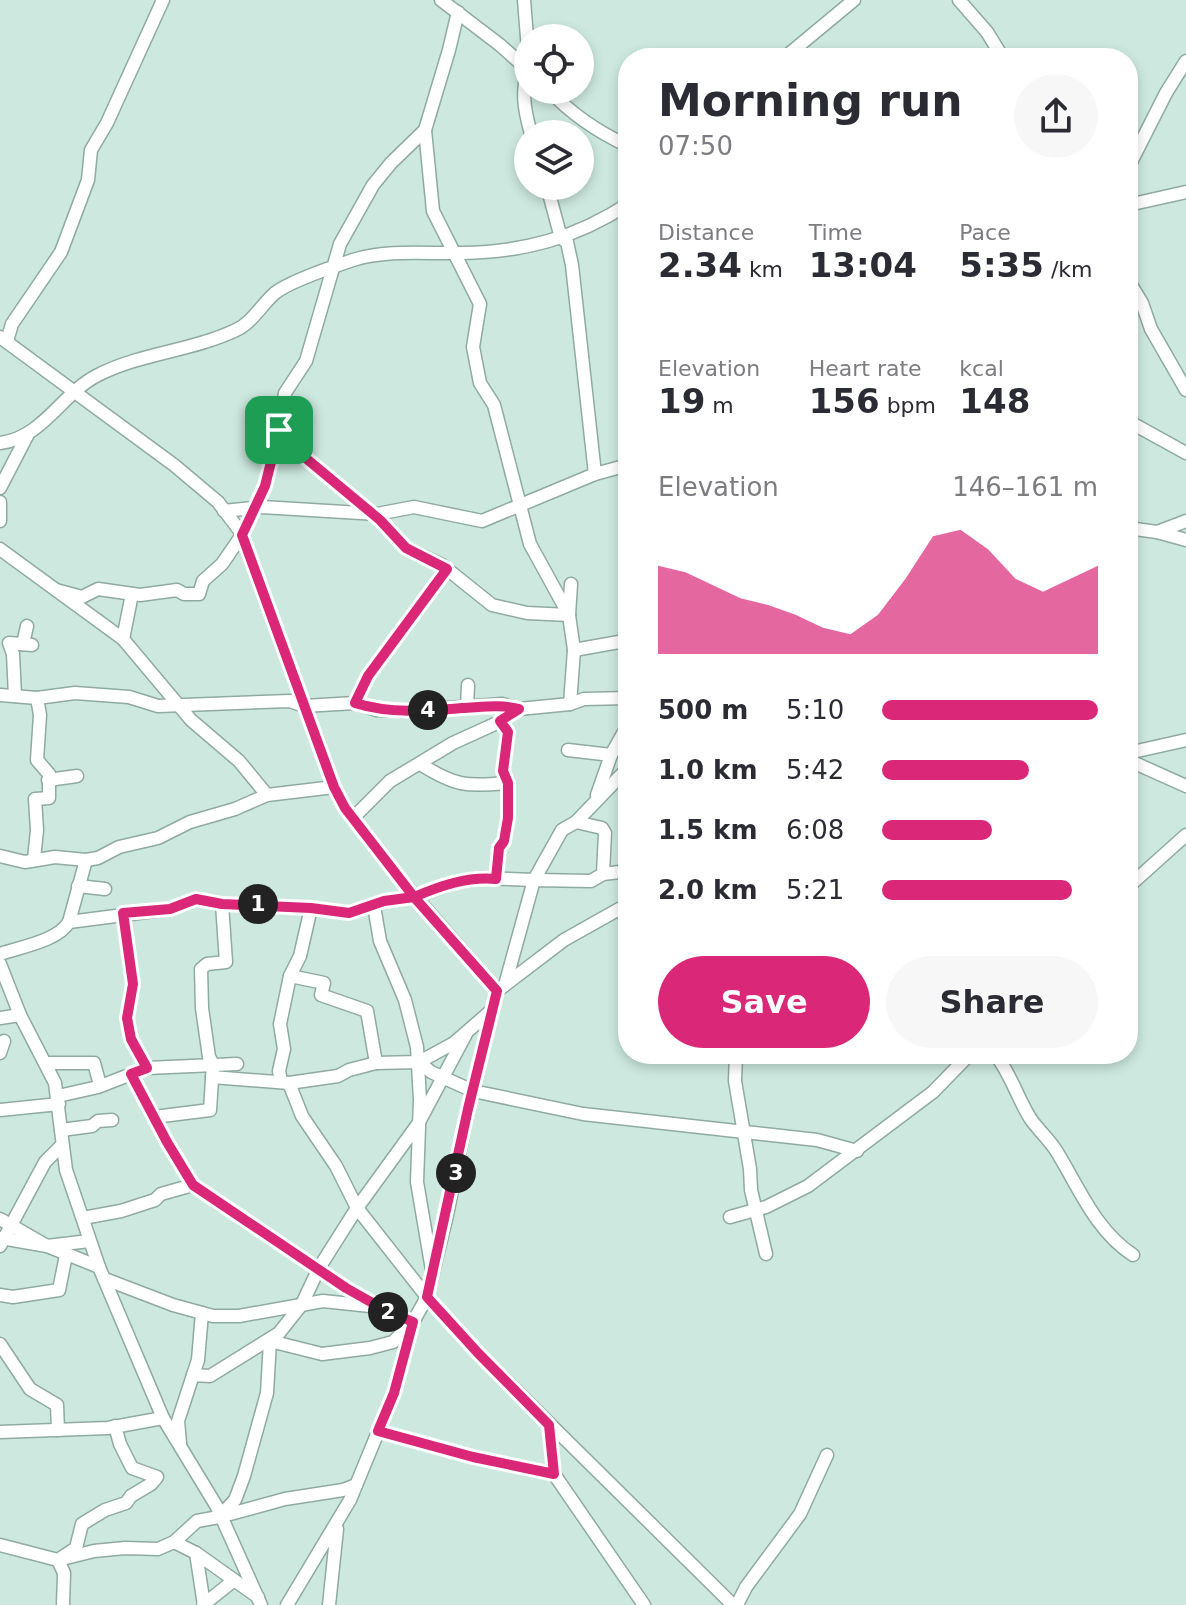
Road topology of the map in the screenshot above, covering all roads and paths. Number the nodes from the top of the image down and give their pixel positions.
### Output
1 (163, 0) edge
2 (441, 0) edge
3 (524, 0) edge
4 (854, 0) edge
5 (959, 0) edge
6 (458, 12) junction
7 (526, 24) edge
8 (796, 48) edge
9 (997, 48) edge
10 (514, 57) edge
11 (1186, 61) edge
12 (564, 104) edge
13 (425, 130) junction
14 (618, 143) edge
15 (1138, 148) edge
16 (1186, 192) edge
17 (551, 200) edge
18 (1138, 203) edge
19 (618, 209) edge
20 (561, 238) junction
21 (453, 253) junction
22 (334, 268) junction
23 (1138, 296) edge
24 (2, 339) edge
25 (1186, 390) edge
26 (75, 392) junction
27 (259, 404) dead end
28 (1138, 427) edge
29 (279, 430) junction
30 (28, 434) junction
31 (0, 443) edge
32 (1186, 453) edge
33 (618, 468) edge
34 (595, 474) junction
35 (0, 488) edge
36 (0, 502) edge
37 (255, 507) junction
38 (520, 507) junction
39 (224, 511) junction
40 (372, 514) junction
41 (0, 521) edge
42 (1186, 521) edge
43 (1138, 529) edge
44 (1157, 532) junction
45 (242, 535) junction
46 (1186, 540) edge
47 (0, 549) edge
48 (447, 569) junction
49 (571, 584) dead end
50 (56, 590) junction
51 (132, 594) junction
52 (569, 615) junction
53 (27, 626) dead end
54 (123, 639) junction
55 (618, 642) edge
56 (574, 650) junction
57 (468, 685) dead end
58 (0, 695) edge
59 (15, 696) junction
60 (37, 698) junction
61 (618, 698) edge
62 (355, 703) junction
63 (177, 704) junction
64 (570, 704) junction
65 (304, 706) junction
66 (467, 708) junction
67 (519, 709) junction
68 (500, 721) junction
69 (1186, 740) edge
70 (618, 743) edge
71 (568, 750) dead end
72 (1138, 751) edge
73 (611, 755) junction
74 (420, 764) junction
75 (1138, 764) edge
76 (77, 776) dead end
77 (618, 779) edge
78 (48, 780) junction
79 (508, 783) junction
80 (1186, 786) edge
81 (334, 787) junction
82 (267, 795) junction
83 (594, 805) junction
84 (353, 818) junction
85 (576, 822) junction
86 (1186, 835) edge
87 (0, 856) edge
88 (34, 859) junction
89 (86, 860) junction
90 (618, 872) edge
91 (603, 874) junction
92 (1138, 878) edge
93 (496, 879) junction
94 (534, 880) junction
95 (78, 886) junction
96 (105, 889) dead end
97 (414, 897) junction
98 (222, 904) junction
99 (374, 906) junction
100 (311, 908) junction
101 (618, 910) edge
102 (123, 913) junction
103 (69, 922) junction
104 (0, 954) edge
105 (0, 964) edge
106 (290, 976) junction
107 (501, 988) junction
108 (492, 1010) junction
109 (20, 1015) junction
110 (0, 1018) edge
111 (466, 1034) junction
112 (419, 1062) junction
113 (46, 1063) junction
114 (376, 1063) junction
115 (237, 1064) dead end
116 (736, 1064) edge
117 (960, 1064) edge
118 (1003, 1064) edge
119 (147, 1068) junction
120 (213, 1070) junction
121 (131, 1074) junction
122 (442, 1078) junction
123 (285, 1082) junction
124 (100, 1085) junction
125 (473, 1091) junction
126 (58, 1100) junction
127 (0, 1110) edge
128 (154, 1117) junction
129 (112, 1120) dead end
130 (418, 1124) junction
131 (61, 1130) junction
132 (745, 1133) junction
133 (62, 1145) junction
134 (857, 1151) junction
135 (193, 1185) junction
136 (357, 1208) junction
137 (755, 1210) junction
138 (730, 1217) dead end
139 (83, 1218) junction
140 (0, 1219) edge
141 (12, 1226) junction
142 (1, 1241) edge
143 (89, 1241) junction
144 (47, 1246) junction
145 (766, 1254) dead end
146 (66, 1255) junction
147 (1133, 1255) dead end
148 (319, 1268) junction
149 (102, 1273) junction
150 (433, 1273) junction
151 (0, 1295) edge
152 (427, 1297) junction
153 (302, 1304) junction
154 (385, 1310) junction
155 (202, 1313) junction
156 (413, 1322) junction
157 (270, 1341) junction
158 (0, 1344) edge
159 (193, 1375) junction
160 (163, 1418) junction
161 (549, 1425) junction
162 (115, 1426) junction
163 (58, 1430) junction
164 (378, 1431) junction
165 (0, 1432) edge
166 (180, 1446) junction
167 (827, 1455) dead end
168 (554, 1474) junction
169 (356, 1485) junction
170 (219, 1517) junction
171 (337, 1523) junction
172 (174, 1542) junction
173 (0, 1545) edge
174 (196, 1553) junction
175 (58, 1560) junction
176 (233, 1581) junction
177 (260, 1602) edge
178 (63, 1605) edge
179 (204, 1605) edge
180 (287, 1605) edge
181 (329, 1605) edge
182 (644, 1605) edge
183 (735, 1605) edge

1 - 24 street
2 - 6 street
3 - 7 street
4 - 8 street
5 - 9 street
6 - 10 street
6 - 13 street
11 - 15 street
12 - 14 street
13 - 21 street
13 - 22 street
16 - 18 street
17 - 20 street
19 - 20 street
20 - 21 street
20 - 34 street
21 - 22 street
21 - 38 street
22 - 26 street
22 - 29 street
23 - 25 street
24 - 26 street
26 - 30 street
26 - 39 street
27 - 29 street
28 - 32 street
29 - 37 street
29 - 40 street
30 - 31 street
30 - 35 street
33 - 34 street
34 - 38 street
36 - 41 street
37 - 39 street
37 - 40 street
37 - 45 street
38 - 40 street
38 - 52 street
39 - 45 street
40 - 48 street
42 - 44 street
43 - 44 street
44 - 46 street
45 - 51 street
45 - 65 street
47 - 50 street
48 - 52 street
48 - 62 street
49 - 52 street
50 - 51 street
50 - 54 street
51 - 54 street
52 - 56 street
53 - 59 street
54 - 63 street
55 - 56 street
56 - 64 street
57 - 66 street
58 - 59 street
59 - 60 street
60 - 63 street
60 - 78 street
61 - 64 street
62 - 65 street
62 - 66 street
63 - 65 street
63 - 82 street
64 - 67 street
65 - 81 street
66 - 67 street
67 - 68 street
68 - 74 street
68 - 79 street
69 - 72 street
70 - 73 street
71 - 73 street
73 - 83 street
74 - 79 street
74 - 84 street
75 - 80 street
76 - 78 street
77 - 83 street
78 - 88 street
79 - 93 street
81 - 82 street
81 - 84 street
82 - 89 street
83 - 85 street
84 - 97 street
85 - 91 street
85 - 94 street
86 - 92 street
87 - 88 street
88 - 89 street
89 - 95 street
90 - 91 street
91 - 94 street
93 - 94 street
93 - 97 street
94 - 107 street
95 - 96 street
95 - 103 street
97 - 99 street
97 - 107 street
98 - 100 street
98 - 102 street
98 - 120 street
99 - 100 street
99 - 112 street
100 - 106 street
101 - 107 street
102 - 103 street
102 - 119 street
103 - 104 street
105 - 109 street
106 - 114 street
106 - 123 street
107 - 108 street
108 - 111 street
108 - 125 street
109 - 110 street
109 - 113 street
111 - 112 street
111 - 122 street
112 - 114 street
112 - 122 street
112 - 130 street
113 - 124 street
113 - 126 street
114 - 123 street
115 - 120 street
116 - 132 street
117 - 134 street
118 - 147 street
119 - 120 street
119 - 121 street
120 - 123 street
120 - 128 street
121 - 124 street
121 - 128 street
122 - 125 street
122 - 130 street
123 - 136 street
124 - 126 street
125 - 132 street
125 - 150 street
126 - 127 street
126 - 131 street
128 - 135 street
129 - 131 street
130 - 136 street
130 - 150 street
131 - 133 street
132 - 134 street
132 - 137 street
133 - 139 street
133 - 141 street
134 - 137 street
135 - 139 street
135 - 148 street
136 - 148 street
136 - 152 street
137 - 138 street
137 - 145 street
139 - 143 street
140 - 141 street
141 - 142 street
141 - 144 street
142 - 144 street
143 - 144 street
143 - 149 street
144 - 146 street
146 - 149 street
146 - 151 street
148 - 153 street
148 - 154 street
149 - 155 street
149 - 160 street
150 - 152 street
152 - 156 street
152 - 161 street
153 - 154 street
153 - 155 street
153 - 157 street
154 - 156 street
155 - 159 street
156 - 157 street
156 - 164 street
157 - 159 street
157 - 170 street
158 - 163 street
159 - 166 street
160 - 162 street
160 - 166 street
161 - 168 street
161 - 183 street
162 - 163 street
162 - 175 street
163 - 165 street
164 - 168 street
164 - 169 street
166 - 170 street
167 - 183 street
168 - 182 street
169 - 170 street
169 - 171 street
170 - 172 street
170 - 177 street
171 - 180 street
171 - 181 street
172 - 174 street
172 - 175 street
173 - 175 street
174 - 176 street
174 - 179 street
175 - 178 street
176 - 177 street
176 - 179 street

